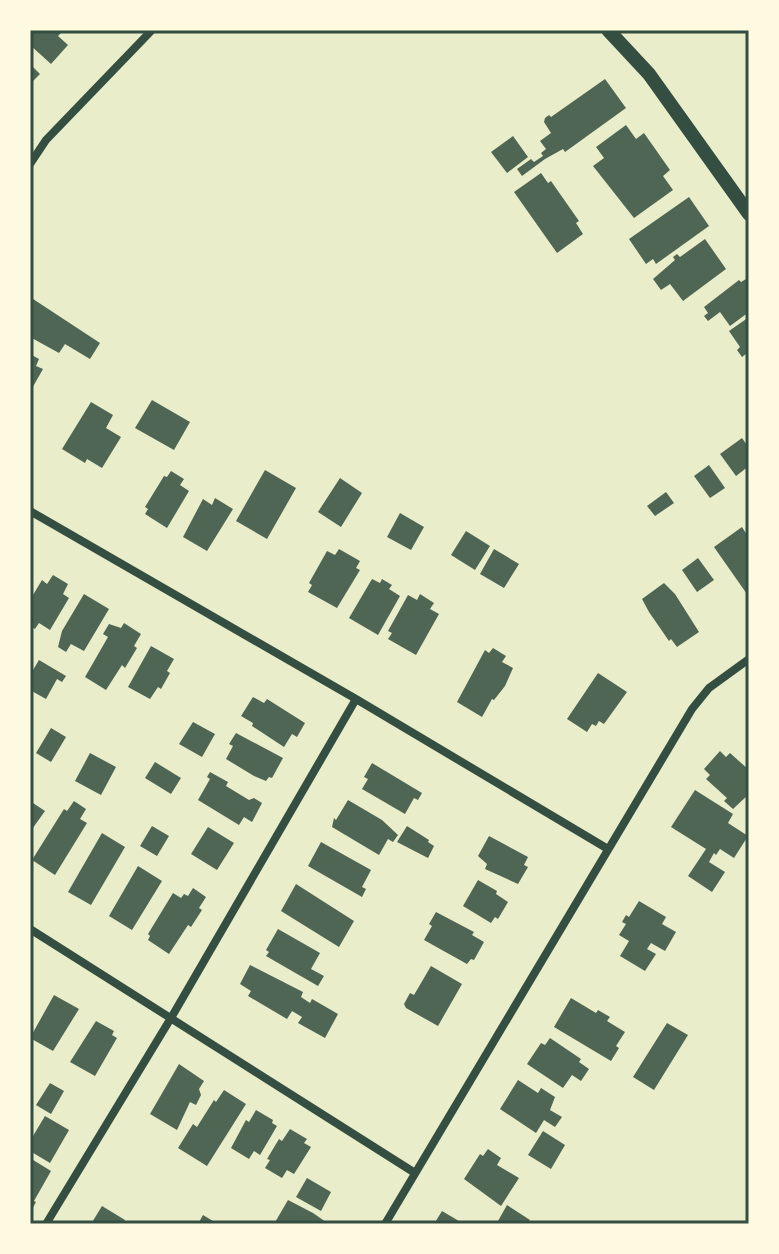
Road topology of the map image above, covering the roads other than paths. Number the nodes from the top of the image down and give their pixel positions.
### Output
1 (152, 30) edge
2 (608, 30) edge
3 (30, 164) edge
4 (749, 214) edge
5 (30, 511) edge
6 (749, 659) edge
7 (356, 699) junction
8 (608, 849) junction
9 (30, 929) edge
10 (171, 1018) junction
11 (415, 1173) junction
12 (46, 1224) edge
13 (385, 1224) edge

1 - 3 street
2 - 4 street
5 - 7 street
6 - 8 street
7 - 8 street
7 - 10 street
8 - 11 street
9 - 10 street
10 - 11 street
10 - 12 street
11 - 13 street

